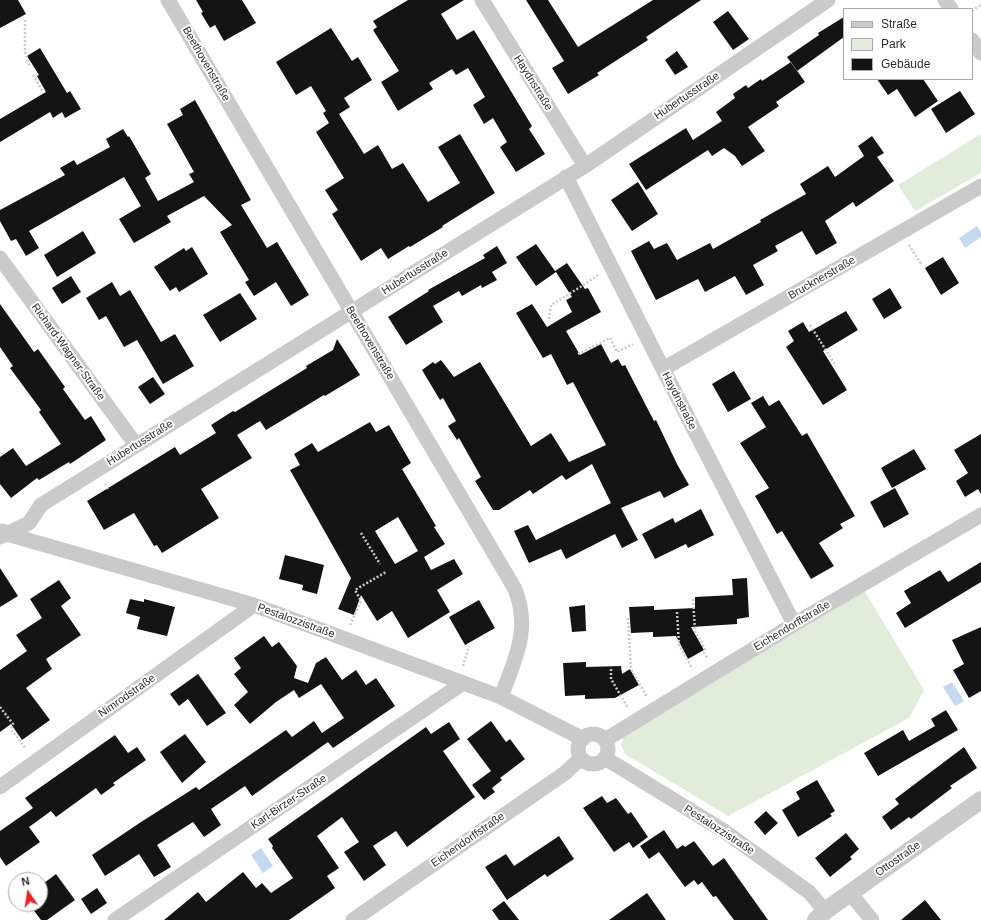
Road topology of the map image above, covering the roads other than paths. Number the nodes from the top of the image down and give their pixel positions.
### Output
1 (168, 0) edge
2 (482, 0) edge
3 (828, 0) edge
4 (973, 41) edge
5 (981, 53) edge
6 (585, 166) junction
7 (566, 177) junction
8 (981, 186) edge
9 (0, 258) edge
10 (351, 312) junction
11 (663, 369) junction
12 (136, 445) junction
13 (981, 514) edge
14 (2, 533) edge
15 (254, 605) junction
16 (794, 624) junction
17 (462, 677) junction
18 (501, 697) junction
19 (583, 739) junction
20 (605, 740) junction
21 (581, 758) junction
22 (606, 758) junction
23 (0, 787) edge
24 (981, 800) edge
25 (850, 893) junction
26 (820, 916) edge
27 (115, 920) edge
28 (352, 920) edge
29 (872, 920) edge

1 - 10 street, Beethovenstraße
2 - 6 street, Haydnstraße
3 - 6 street, Hubertusstraße
4 - 5 street
6 - 7 street, Hubertusstraße
7 - 10 street, Hubertusstraße
7 - 11 street, Haydnstraße
8 - 11 street, Brucknerstraße
9 - 12 street, Richard-Wagner-Straße
10 - 12 street, Hubertusstraße
10 - 18 street, Beethovenstraße
11 - 16 street, Haydnstraße
12 - 14 street, Hubertusstraße
13 - 16 street, Eichendorffstraße
14 - 15 street, Pestalozzistraße
15 - 17 street, Pestalozzistraße
15 - 23 street, Nimrodstraße
16 - 20 street, Eichendorffstraße
17 - 18 street, Pestalozzistraße
17 - 27 street, Karl-Birzer-Straße
18 - 19 street, Pestalozzistraße
19 - 20 street
19 - 21 street
20 - 22 street
21 - 22 street
21 - 28 street, Eichendorffstraße
22 - 26 street, Pestalozzistraße
24 - 25 street, Ottostraße
25 - 26 street, Ottostraße
25 - 29 street

